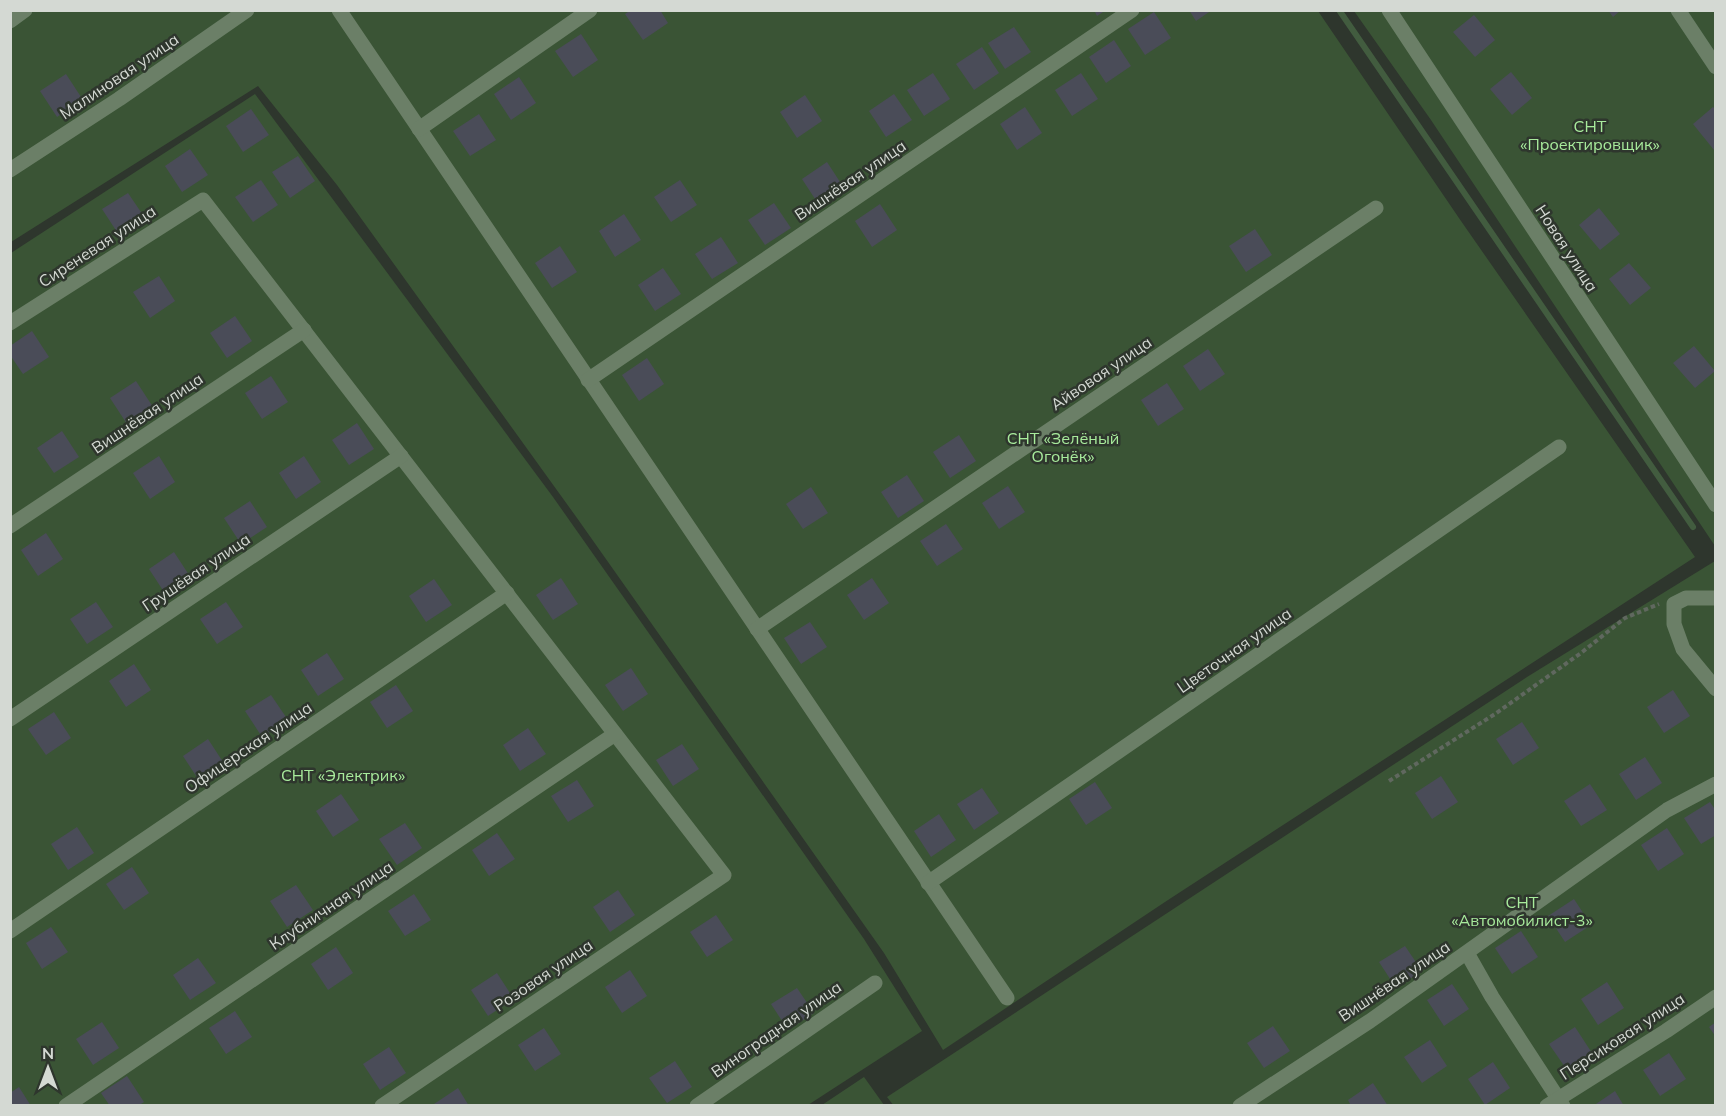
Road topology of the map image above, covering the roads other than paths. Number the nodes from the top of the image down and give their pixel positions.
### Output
1 (25, 10) edge
2 (247, 10) edge
3 (339, 10) edge
4 (590, 10) edge
5 (1132, 10) edge
6 (1389, 10) edge
7 (1678, 10) edge
8 (10, 21) edge
9 (1716, 67) edge
10 (419, 129) junction
11 (10, 170) edge
12 (1376, 208) dead end
13 (10, 323) edge
14 (304, 330) junction
15 (588, 380) junction
16 (1559, 447) dead end
17 (401, 456) junction
18 (1716, 505) edge
19 (10, 526) edge
20 (507, 593) junction
21 (1716, 598) edge
22 (757, 629) junction
23 (1716, 689) edge
24 (10, 718) edge
25 (615, 734) junction
26 (1716, 784) edge
27 (928, 883) junction
28 (10, 931) edge
29 (1467, 953) junction
30 (875, 983) dead end
31 (1716, 997) edge
32 (1007, 998) dead end
33 (1556, 1103) edge
34 (66, 1106) edge
35 (382, 1106) edge
36 (697, 1106) edge
37 (1240, 1106) edge

1 - 8 street
2 - 11 street, Малиновая улица
3 - 10 street
4 - 10 street
5 - 15 street, Вишнёвая улица
6 - 18 street, Новая улица
7 - 9 street
10 - 15 street
12 - 22 street, Айвовая улица
13 - 14 street, Сиреневая улица
14 - 17 street
14 - 19 street, Вишнёвая улица
15 - 22 street
16 - 27 street, Цветочная улица
17 - 20 street
17 - 24 street, Грушёвая улица
20 - 25 street
20 - 28 street, Офицерская улица
21 - 23 street
22 - 27 street
25 - 34 street, Клубничная улица
25 - 35 street, Розовая улица
26 - 29 street, Вишнёвая улица
27 - 32 street
29 - 33 street
29 - 37 street, Вишнёвая улица
30 - 36 street, Виноградная улица
31 - 33 street, Персиковая улица

